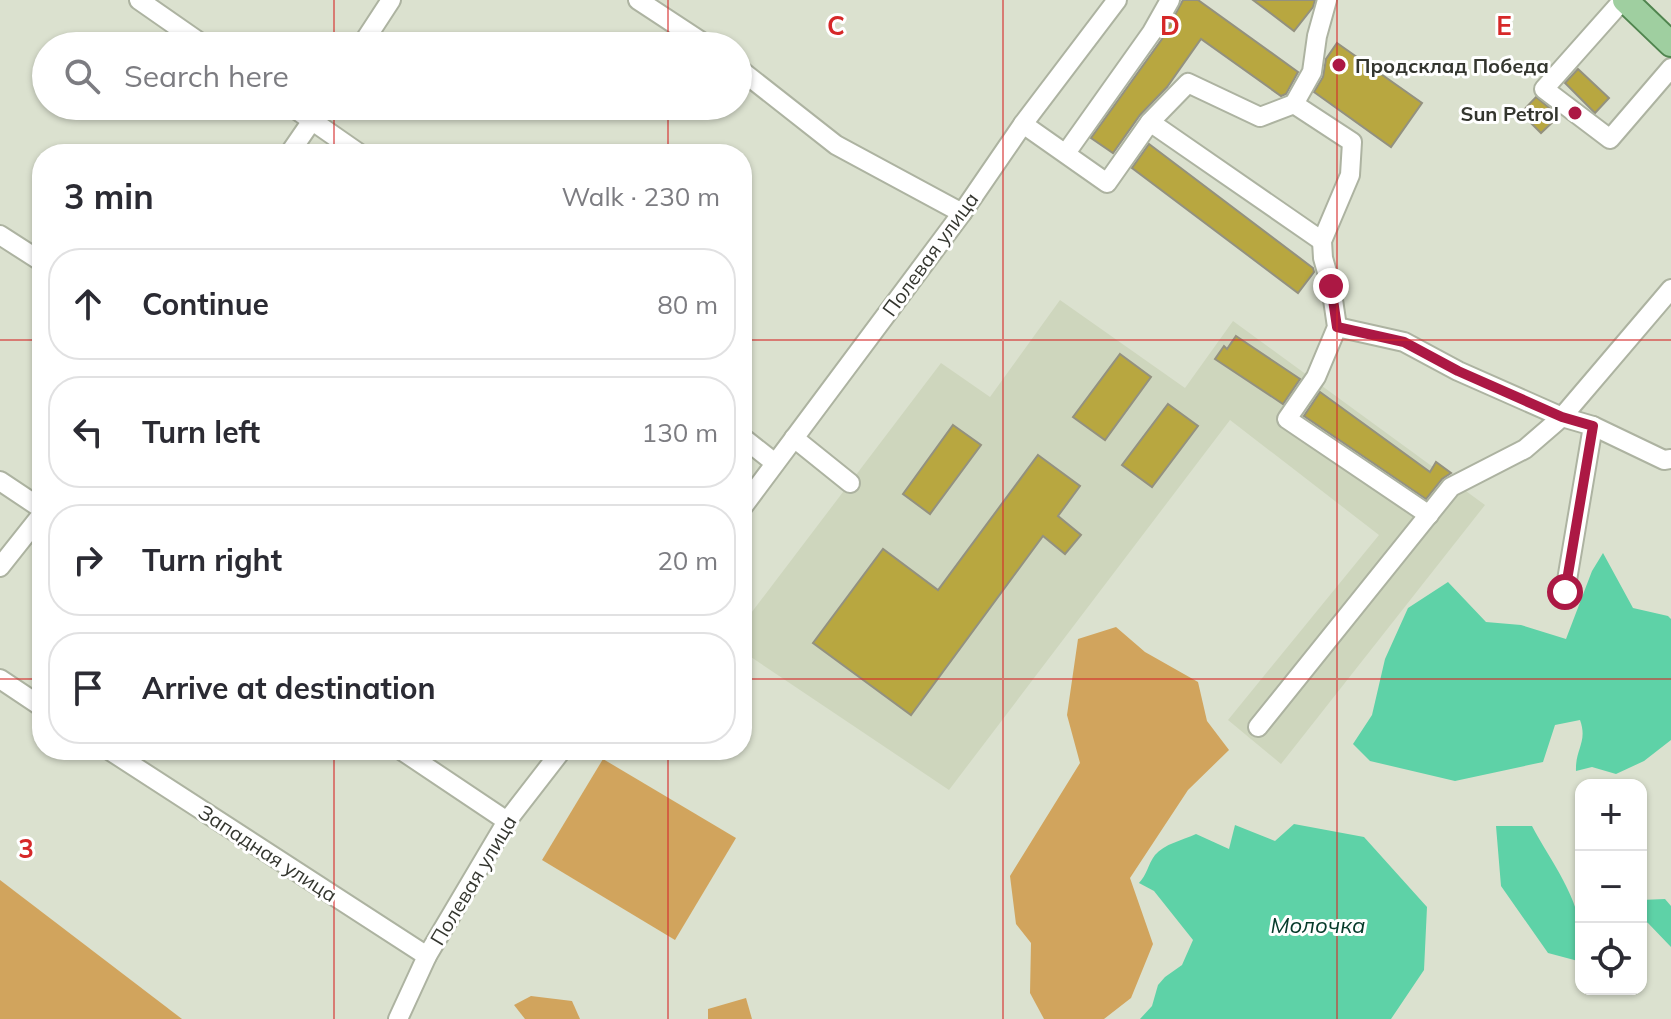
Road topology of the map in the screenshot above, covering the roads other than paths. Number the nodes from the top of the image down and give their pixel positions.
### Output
1 (139, 0) edge
2 (391, 0) edge
3 (638, 0) edge
4 (1117, 0) edge
5 (1170, 0) edge
6 (1327, 0) edge
7 (1624, 0) edge
8 (185, 32) edge
9 (370, 32) edge
10 (687, 32) edge
11 (1671, 44) edge
12 (1671, 68) edge
13 (752, 79) edge
14 (1294, 104) junction
15 (313, 120) edge
16 (323, 120) edge
17 (1150, 122) junction
18 (1023, 124) junction
19 (296, 144) edge
20 (349, 144) edge
21 (1066, 153) junction
22 (962, 213) junction
23 (0, 235) edge
24 (1322, 241) junction
25 (32, 256) edge
26 (1671, 289) edge
27 (1337, 327) junction
28 (1562, 417) junction
29 (1593, 426) junction
30 (794, 438) junction
31 (752, 445) edge
32 (1671, 459) edge
33 (775, 463) junction
34 (0, 481) edge
35 (850, 483) dead end
36 (752, 494) edge
37 (32, 504) edge
38 (1429, 515) junction
39 (32, 524) edge
40 (0, 567) edge
41 (1565, 592) dead end
42 (0, 679) edge
43 (32, 698) edge
44 (1258, 727) dead end
45 (124, 760) edge
46 (416, 760) edge
47 (554, 760) edge
48 (507, 821) junction
49 (427, 956) junction
50 (398, 1019) edge

1 - 8 street
2 - 9 street
3 - 10 street
4 - 18 street, Полевая улица
5 - 21 street
6 - 14 street
7 - 11 main road
7 - 12 street
13 - 22 street
14 - 17 street
14 - 24 street
15 - 19 street
16 - 20 street
17 - 21 street
17 - 24 street
18 - 21 street
18 - 22 street, Полевая улица
22 - 30 street, Полевая улица
23 - 25 street
24 - 27 street
26 - 28 street
27 - 28 street
27 - 38 street
28 - 29 street
28 - 38 street
29 - 32 street
29 - 41 street
30 - 33 street, Полевая улица
30 - 35 street
31 - 33 street
33 - 36 street, Полевая улица
34 - 37 street
38 - 44 street
39 - 40 street
42 - 43 street
45 - 49 street, Западная улица
46 - 48 street
47 - 48 street, Полевая улица
48 - 49 street, Полевая улица
49 - 50 street, Полевая улица

